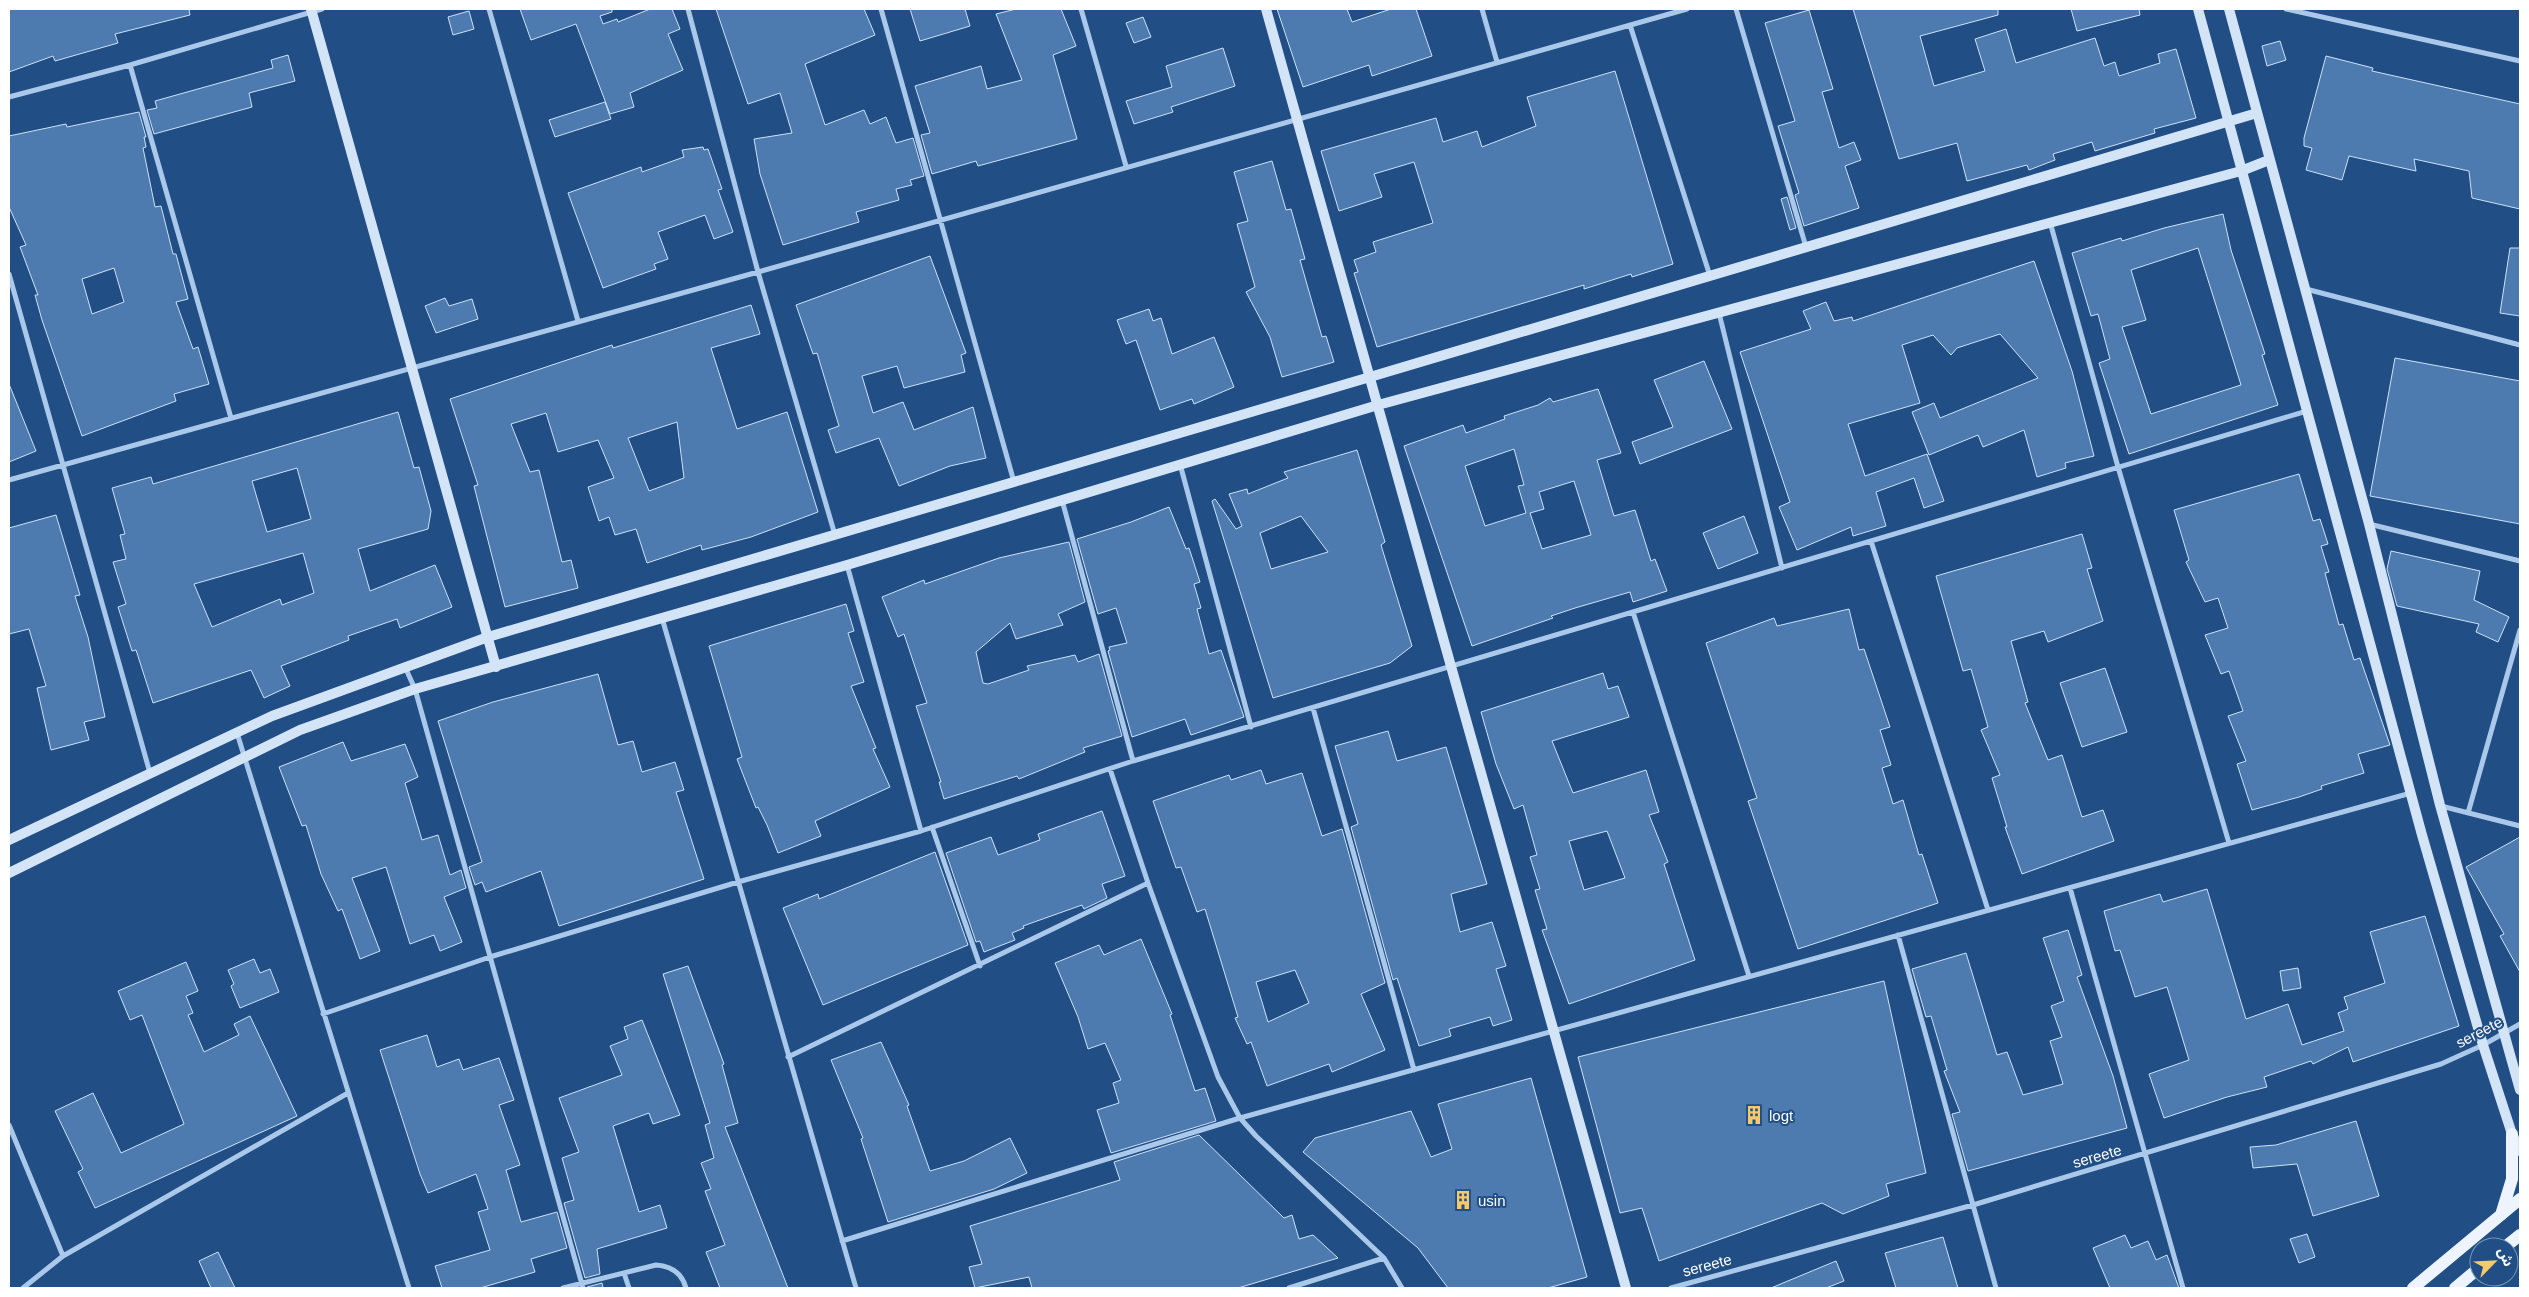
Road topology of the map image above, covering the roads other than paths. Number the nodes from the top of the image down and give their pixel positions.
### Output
1 (322, 9) edge
2 (489, 9) edge
3 (688, 9) edge
4 (880, 9) edge
5 (1081, 9) edge
6 (1266, 9) edge
7 (1482, 9) edge
8 (1687, 9) edge
9 (1736, 9) edge
10 (2198, 9) edge
11 (2229, 9) edge
12 (2286, 9) edge
13 (311, 10) edge
14 (1630, 25) junction
15 (2520, 61) edge
16 (1498, 62) junction
17 (130, 65) junction
18 (9, 97) edge
19 (2257, 113) junction
20 (1297, 118) junction
21 (2229, 121) junction
22 (2269, 160) junction
23 (1126, 166) junction
24 (2241, 171) junction
25 (940, 219) junction
26 (2050, 222) junction
27 (1806, 247) junction
28 (758, 272) junction
29 (9, 274) edge
30 (1710, 276) junction
31 (2306, 289) junction
32 (1719, 312) junction
33 (578, 321) junction
34 (2520, 346) edge
35 (412, 367) junction
36 (1370, 377) junction
37 (1378, 405) junction
38 (2306, 411) junction
39 (231, 418) junction
40 (1180, 464) junction
41 (62, 465) junction
42 (2118, 467) junction
43 (9, 480) edge
44 (1014, 482) junction
45 (1062, 499) junction
46 (2369, 524) junction
47 (835, 535) junction
48 (1871, 541) junction
49 (2520, 561) edge
50 (847, 565) junction
51 (1782, 568) junction
52 (1633, 612) junction
53 (662, 618) junction
54 (2520, 630) edge
55 (488, 637) junction
56 (1452, 666) junction
57 (405, 667) junction
58 (496, 668) junction
59 (415, 689) junction
60 (1313, 708) junction
61 (1251, 727) junction
62 (237, 733) junction
63 (243, 759) junction
64 (1133, 761) junction
65 (1110, 769) junction
66 (150, 773) junction
67 (2411, 793) junction
68 (2440, 805) junction
69 (2468, 813) junction
70 (2520, 826) edge
71 (932, 827) junction
72 (920, 831) junction
73 (9, 840) edge
74 (2229, 843) junction
75 (9, 873) edge
76 (738, 882) junction
77 (1148, 883) junction
78 (2070, 888) junction
79 (1988, 910) junction
80 (1898, 935) junction
81 (490, 957) junction
82 (980, 966) junction
83 (1749, 976) junction
84 (323, 1014) junction
85 (2520, 1024) edge
86 (1555, 1030) junction
87 (2505, 1033) junction
88 (2483, 1045) junction
89 (788, 1057) junction
90 (1414, 1070) junction
91 (2520, 1090) edge
92 (348, 1093) junction
93 (1240, 1118) junction
94 (9, 1125) edge
95 (2512, 1134) junction
96 (2520, 1151) edge
97 (2146, 1154) junction
98 (2520, 1199) edge
99 (1973, 1205) junction
100 (2500, 1217) junction
101 (842, 1241) junction
102 (63, 1256) junction
103 (1384, 1258) junction
104 (624, 1273) junction
105 (2469, 1276) edge
106 (582, 1286) edge
107 (22, 1288) edge
108 (409, 1288) edge
109 (563, 1288) edge
110 (628, 1288) edge
111 (686, 1288) edge
112 (856, 1288) edge
113 (1289, 1288) edge
114 (1402, 1288) edge
115 (1626, 1288) edge
116 (1671, 1288) edge
117 (1996, 1288) edge
118 (2183, 1288) edge
119 (2413, 1288) edge
120 (2455, 1288) edge

1 - 13 street
2 - 33 street
3 - 28 street
4 - 25 street
5 - 23 street
6 - 20 main road
7 - 16 street
8 - 14 street
9 - 27 street
10 - 21 main road
11 - 19 main road
12 - 15 street
13 - 17 street
13 - 35 main road
14 - 16 street
14 - 30 street
16 - 20 street
17 - 18 street
17 - 39 street
19 - 21 main road
19 - 22 main road
20 - 23 street
20 - 36 main road
21 - 24 main road
21 - 27 main road
22 - 24 main road
22 - 31 main road
23 - 25 street
24 - 26 main road
24 - 38 main road
25 - 28 street
25 - 44 street
26 - 32 main road
26 - 42 street
27 - 30 main road
28 - 33 street
28 - 47 street
29 - 41 street
30 - 36 main road
31 - 34 street
31 - 46 main road
32 - 37 main road
32 - 51 street
33 - 35 street
35 - 39 street
35 - 55 main road
36 - 37 main road
36 - 44 main road
37 - 40 main road
37 - 56 main road
38 - 42 street
38 - 67 main road
39 - 41 street
40 - 45 main road
40 - 61 street
41 - 43 street
41 - 66 street
42 - 48 street
42 - 74 street
44 - 47 main road
45 - 50 main road
45 - 64 street
46 - 49 street
46 - 68 main road
47 - 55 main road
48 - 51 street
48 - 79 street
50 - 53 main road
50 - 72 street
51 - 52 street
52 - 56 street
52 - 83 street
53 - 58 main road
53 - 76 street
54 - 69 street
55 - 57 main road
55 - 58 main road
56 - 60 street
56 - 86 main road
57 - 59 street
57 - 62 main road
58 - 59 main road
59 - 63 main road
59 - 81 street
60 - 61 street
60 - 90 street
61 - 64 street
62 - 63 street
62 - 66 main road
63 - 75 main road
63 - 84 street
64 - 65 street
65 - 71 street
65 - 77 street
66 - 73 main road
67 - 74 street
67 - 88 main road
68 - 69 street
68 - 87 main road
69 - 70 street
71 - 72 street
71 - 82 street
72 - 76 street
74 - 78 street
76 - 81 street
76 - 89 street
77 - 82 street
77 - 93 street
78 - 79 street
78 - 97 street
79 - 80 street
80 - 83 street
80 - 99 street
81 - 84 street
81 - 106 street
82 - 89 street
83 - 86 street
84 - 92 street
85 - 87 street, sereete
86 - 90 street
86 - 115 main road
87 - 88 street, sereete
87 - 91 main road
88 - 95 main road
88 - 97 street, sereete
89 - 101 street
90 - 93 street
92 - 102 street
92 - 108 street
93 - 101 street
93 - 103 street
94 - 102 street
95 - 96 main road
95 - 100 main road
97 - 99 street, sereete
97 - 118 street
98 - 100 main road
99 - 116 street, sereete
99 - 117 street
100 - 119 main road
101 - 112 street
102 - 107 street
103 - 113 street
103 - 114 street
104 - 106 street
104 - 110 street
104 - 111 street
105 - 120 main road
106 - 109 street

